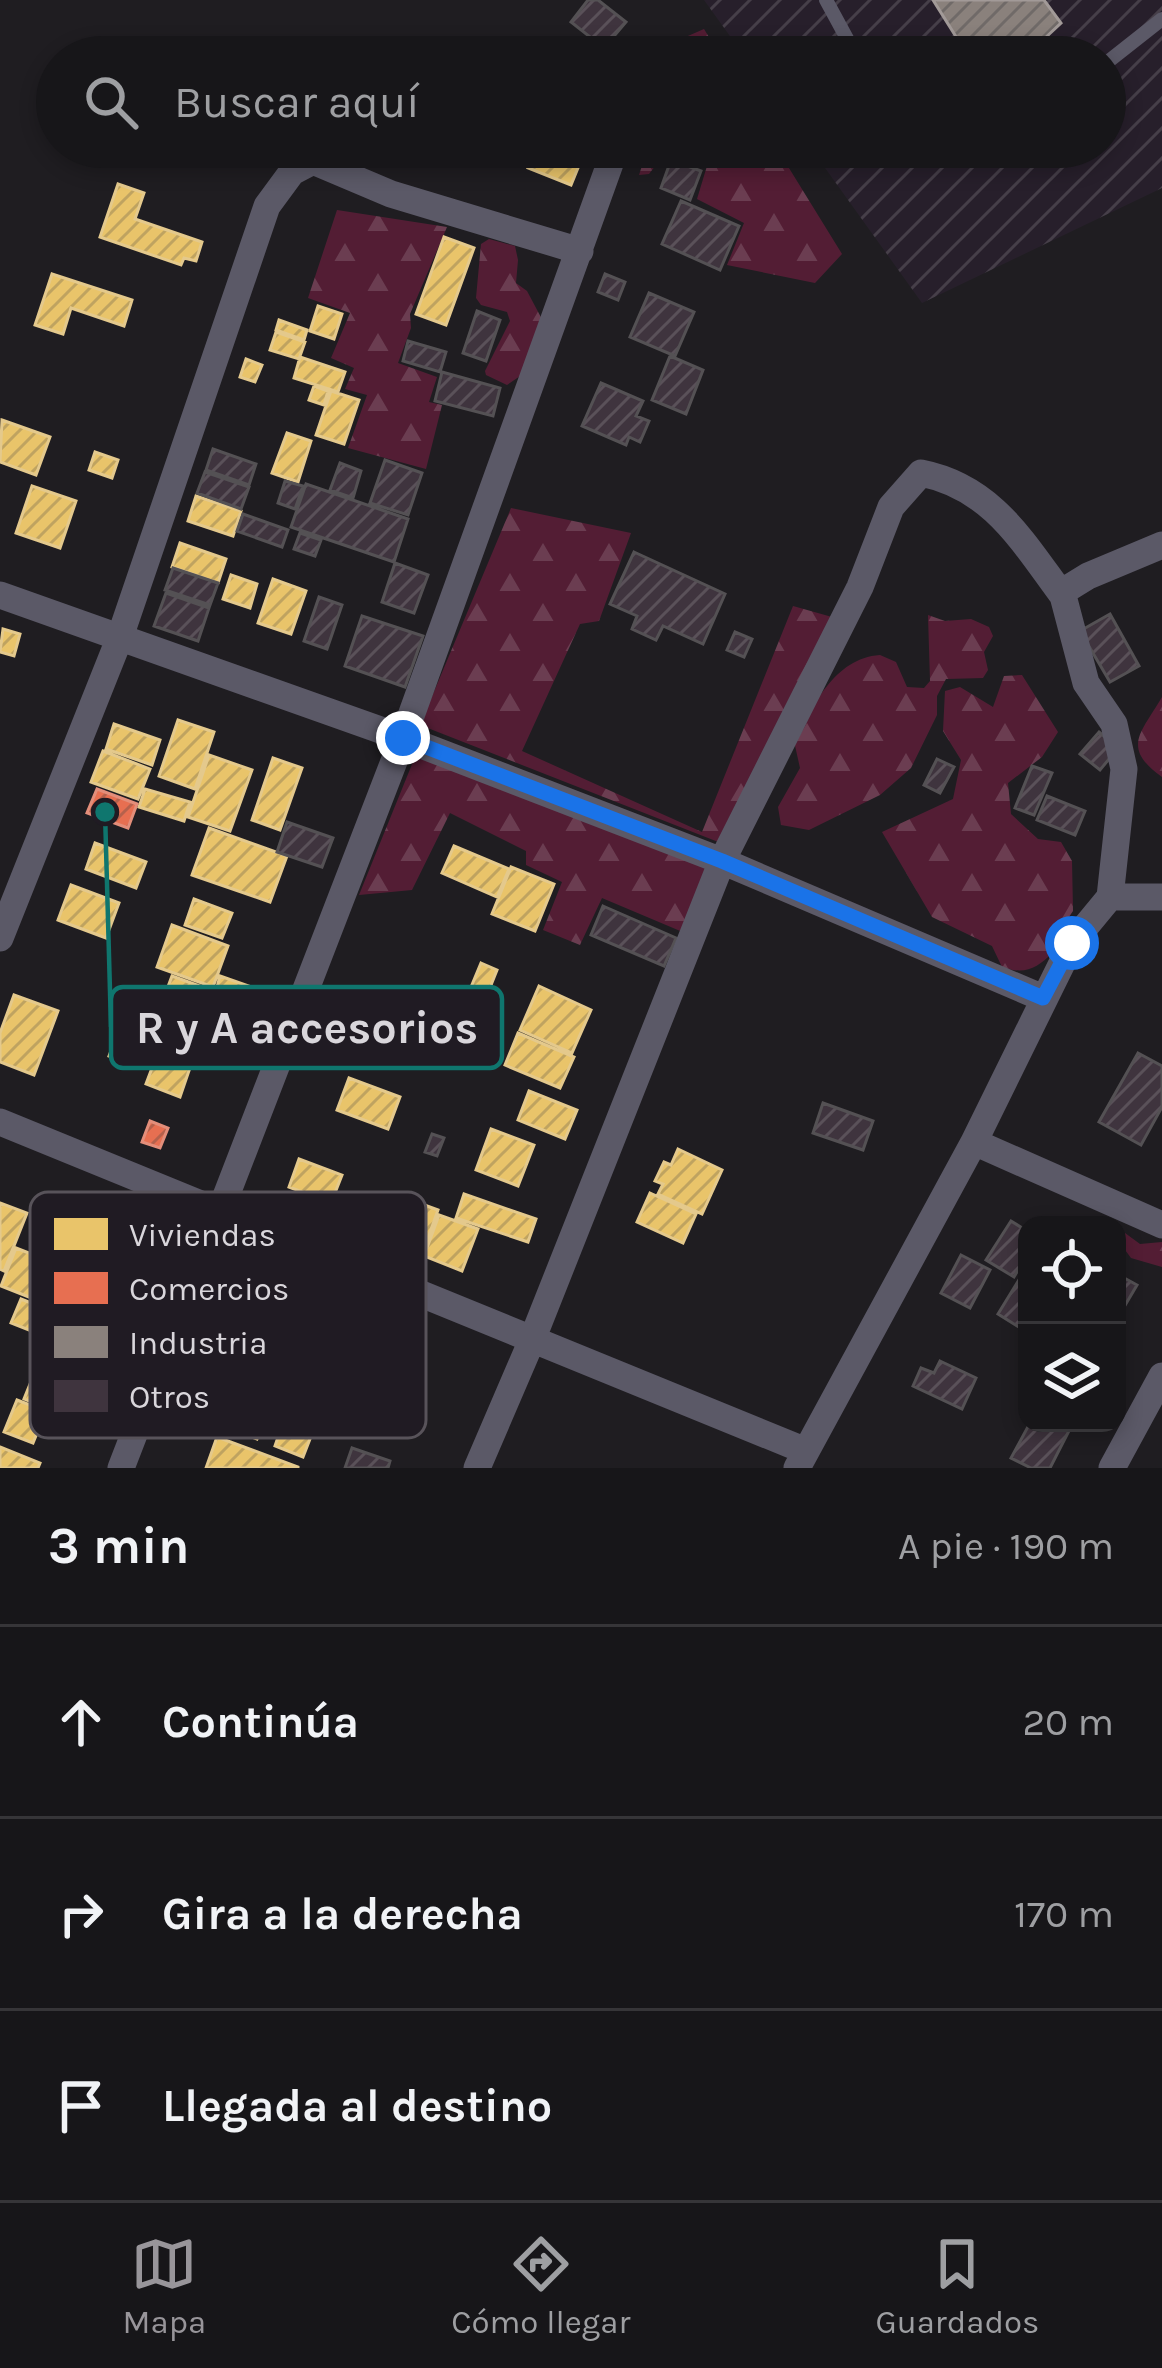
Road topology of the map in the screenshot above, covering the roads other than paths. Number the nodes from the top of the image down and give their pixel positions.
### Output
1 (826, 0) edge
2 (1162, 19) edge
3 (846, 36) edge
4 (1126, 47) edge
5 (300, 168) edge
6 (330, 168) edge
7 (609, 168) edge
8 (580, 251) junction
9 (1162, 545) edge
10 (0, 595) edge
11 (1063, 596) junction
12 (120, 637) junction
13 (403, 738) junction
14 (722, 861) junction
15 (1110, 897) junction
16 (1162, 897) edge
17 (0, 938) edge
18 (1043, 998) junction
19 (0, 1122) edge
20 (974, 1142) junction
21 (177, 1192) edge
22 (227, 1192) edge
23 (1162, 1225) edge
24 (426, 1295) edge
25 (532, 1340) junction
26 (1162, 1376) edge
27 (132, 1438) edge
28 (802, 1460) edge
29 (121, 1468) edge
30 (477, 1468) edge
31 (1112, 1468) edge

1 - 3 lane
2 - 4 lane
5 - 12 street
6 - 8 street
7 - 8 street
8 - 13 street
9 - 11 street
10 - 12 street
11 - 14 street
11 - 15 street
12 - 13 street
12 - 17 street
13 - 14 street
13 - 22 street
14 - 18 street
14 - 25 street
15 - 16 street
15 - 18 street
18 - 20 street
19 - 21 street
20 - 23 street
20 - 28 street
24 - 25 street
25 - 28 street
25 - 30 street
26 - 31 street
27 - 29 street

